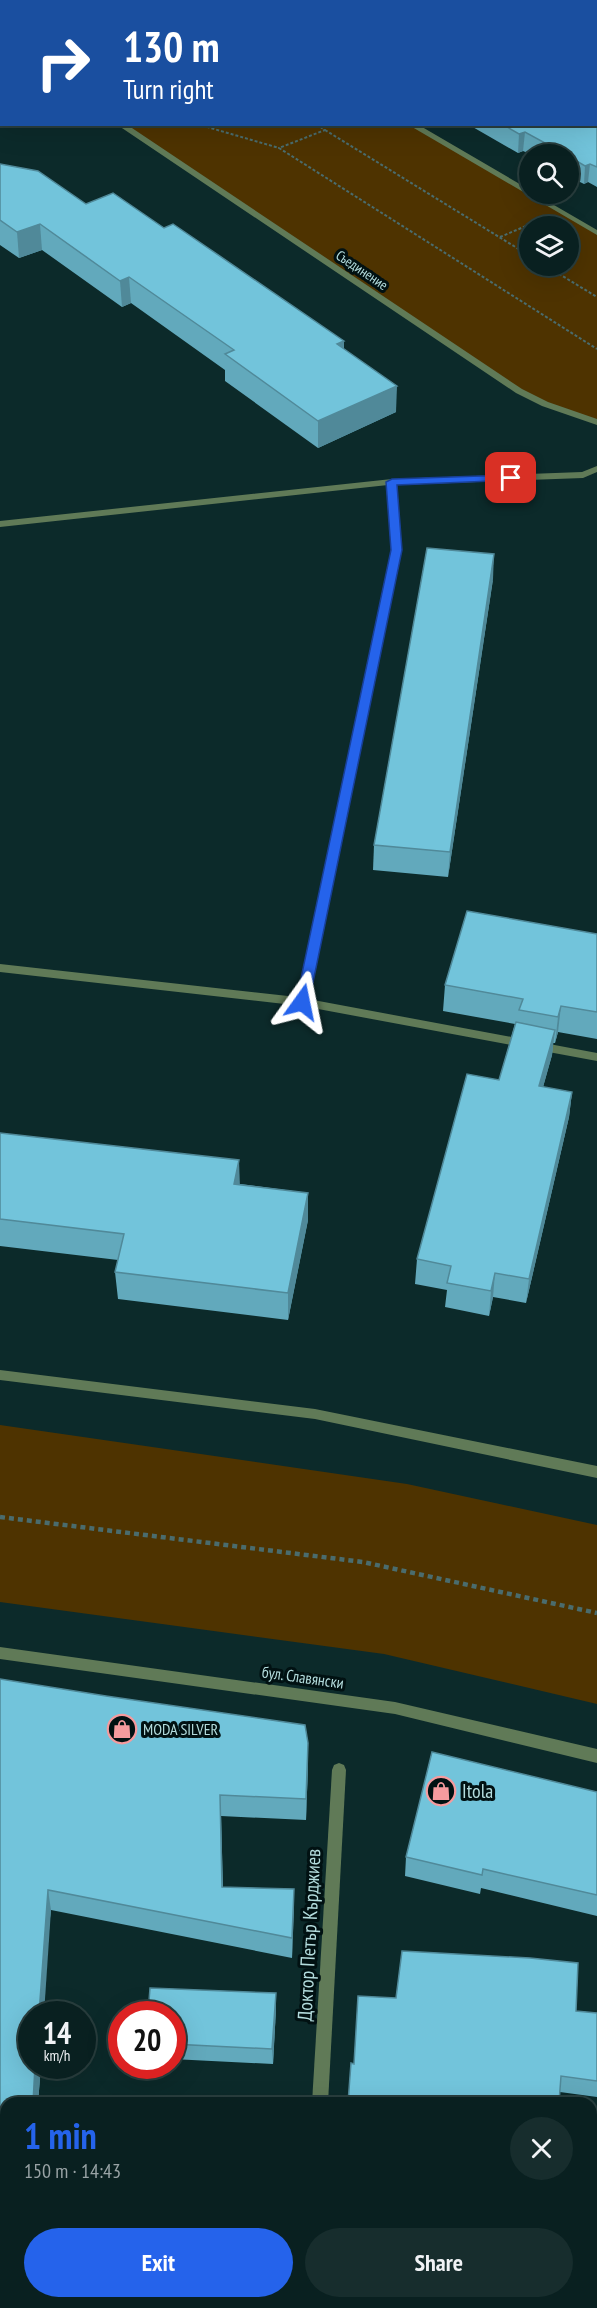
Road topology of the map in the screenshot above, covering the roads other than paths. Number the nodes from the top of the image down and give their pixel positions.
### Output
1 (123, 126) edge
2 (414, 126) edge
3 (597, 233) edge
4 (597, 422) edge
5 (597, 469) edge
6 (392, 482) junction
7 (0, 524) edge
8 (0, 968) edge
9 (302, 1002) junction
10 (597, 1057) edge
11 (0, 1375) edge
12 (597, 1472) edge
13 (0, 1653) edge
14 (597, 1756) edge
15 (339, 1770) dead end
16 (320, 2097) edge

1 - 4 street, Съединение
2 - 3 street
5 - 6 street
6 - 7 street
6 - 9 street
8 - 9 street
9 - 10 street
11 - 12 street
13 - 14 street, бул. Славянски
15 - 16 street, Доктор Петър Кърджиев

